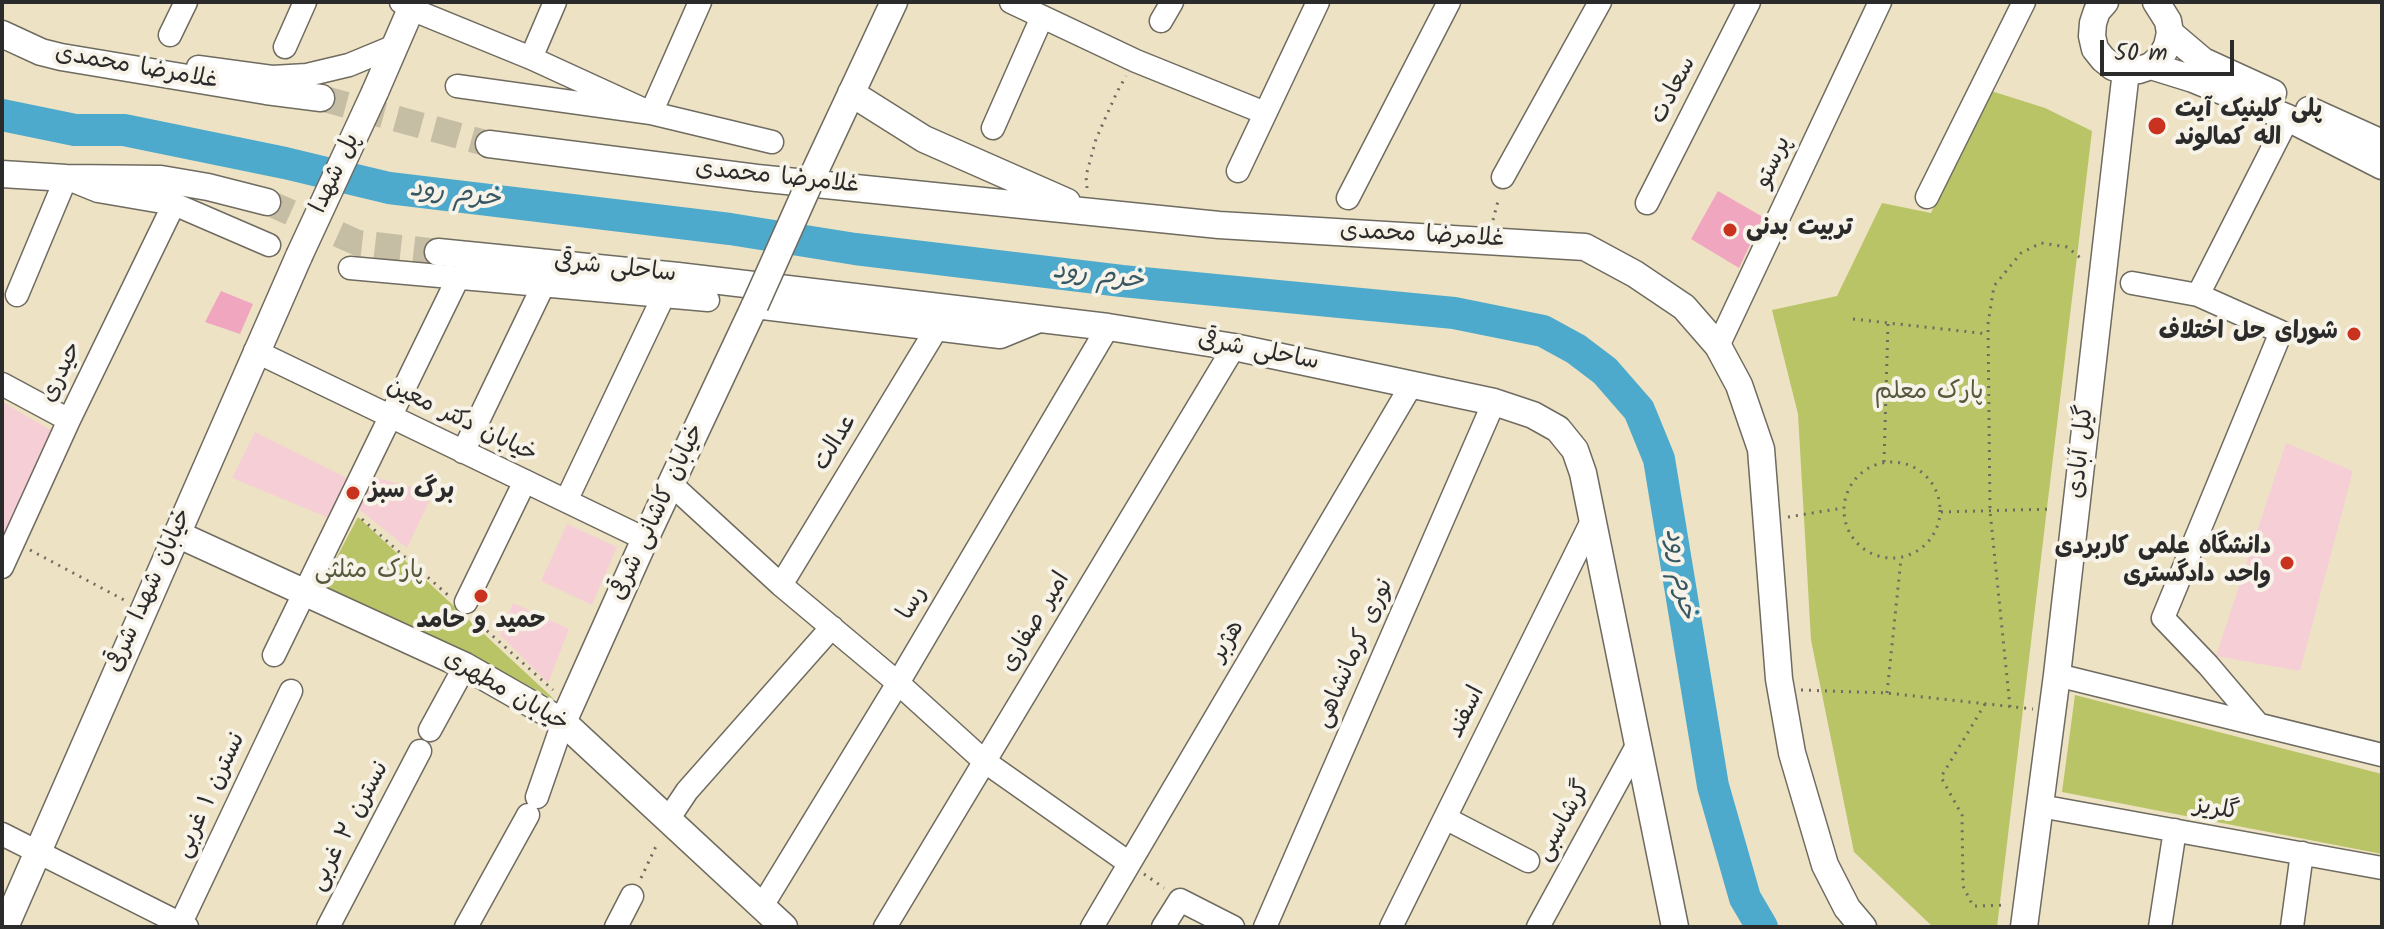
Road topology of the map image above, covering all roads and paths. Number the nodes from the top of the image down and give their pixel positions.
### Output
1 (186, 2) edge
2 (305, 2) edge
3 (555, 2) edge
4 (700, 2) edge
5 (894, 2) edge
6 (1011, 2) edge
7 (1318, 2) edge
8 (1449, 2) edge
9 (1600, 2) edge
10 (1749, 2) edge
11 (1880, 2) edge
12 (2024, 2) edge
13 (2156, 2) edge
14 (409, 4) edge
15 (2094, 5) edge
16 (1042, 17) junction
17 (2170, 33) junction
18 (2, 34) edge
19 (170, 35) dead end
20 (395, 46) junction
21 (285, 47) dead end
22 (61, 57) junction
23 (531, 58) junction
24 (1136, 61) junction
25 (2138, 68) junction
26 (457, 86) dead end
27 (851, 93) junction
28 (321, 98) tunnel mouth
29 (651, 113) junction
30 (1265, 113) junction
31 (2288, 118) junction
32 (993, 128) dead end
33 (772, 142) dead end
34 (2382, 143) edge
35 (489, 144) tunnel mouth
36 (2382, 166) edge
37 (1238, 171) dead end
38 (2, 174) edge
39 (1503, 177) joint
40 (66, 178) junction
41 (1927, 197) dead end
42 (1348, 198) dead end
43 (267, 202) tunnel mouth
44 (1647, 203) dead end
45 (174, 204) junction
46 (1088, 212) junction
47 (1489, 241) junction
48 (269, 245) dead end
49 (438, 252) tunnel mouth
50 (299, 256) joint
51 (350, 268) dead end
52 (2102, 276) junction
53 (458, 278) junction
54 (2132, 283) dead end
55 (543, 286) junction
56 (17, 295) dead end
57 (664, 295) junction
58 (2198, 295) junction
59 (708, 300) dead end
60 (755, 305) junction
61 (1041, 318) junction
62 (1853, 319) dead end
63 (1888, 323) junction
64 (1108, 327) junction
65 (937, 328) junction
66 (1988, 334) junction
67 (1718, 346) junction
68 (1234, 347) junction
69 (255, 351) junction
70 (2, 384) edge
71 (1412, 384) junction
72 (1494, 402) junction
73 (392, 417) junction
74 (69, 420) junction
75 (463, 452) junction
76 (1884, 462) junction
77 (525, 481) junction
78 (672, 485) junction
79 (566, 501) junction
80 (1843, 508) junction
81 (2076, 508) junction
82 (1990, 511) junction
83 (1941, 512) junction
84 (1592, 521) junction
85 (1766, 521) junction
86 (177, 534) junction
87 (645, 539) junction
88 (14, 542) junction
89 (1901, 559) junction
90 (2, 567) edge
91 (781, 585) junction
92 (307, 592) junction
93 (466, 602) dead end
94 (143, 610) junction
95 (832, 627) junction
96 (274, 655) dead end
97 (465, 666) junction
98 (2057, 675) junction
99 (898, 683) junction
100 (1781, 690) junction
101 (291, 691) dead end
102 (1887, 693) junction
103 (1985, 704) junction
104 (2010, 707) junction
105 (2053, 711) junction
106 (563, 722) junction
107 (2259, 725) junction
108 (430, 730) dead end
109 (1639, 742) junction
110 (420, 751) dead end
111 (2382, 755) edge
112 (984, 761) junction
113 (2040, 806) junction
114 (669, 818) junction
115 (1445, 818) junction
116 (2175, 830) junction
117 (2, 834) edge
118 (38, 850) junction
119 (2302, 853) junction
120 (1528, 861) dead end
121 (1129, 863) junction
122 (2382, 868) edge
123 (632, 896) joint
124 (1180, 900) junction
125 (762, 906) junction
126 (2026, 916) edge
127 (182, 926) edge
128 (5, 927) edge
129 (328, 927) edge
130 (466, 927) edge
131 (616, 927) edge
132 (784, 927) edge
133 (885, 927) edge
134 (1092, 927) edge
135 (1163, 927) edge
136 (1233, 927) edge
137 (1265, 927) edge
138 (1391, 927) edge
139 (1538, 927) edge
140 (1675, 927) edge
141 (1863, 927) edge
142 (2160, 927) edge
143 (2292, 927) edge

1 - 19 street
2 - 21 street
3 - 23 street
4 - 29 street
5 - 27 main road
6 - 16 street
7 - 30 street
8 - 42 street
9 - 39 street
10 - 44 street, سعادت
11 - 67 street, پرستو
12 - 41 street
13 - 17 main road
14 - 20 main road
14 - 23 street
15 - 25 main road
16 - 24 street
16 - 32 street
17 - 25 main road
17 - 34 main road
18 - 22 main road, غلامرضا محمدی
20 - 22 street
20 - 50 main road, پل شهدا, bridge
22 - 28 main road, غلامرضا محمدی
23 - 29 street
24 - 30 street
24 - 46 path
25 - 31 main road
25 - 52 main road, گیل آبادی
26 - 29 street
27 - 46 main road
27 - 60 main road, خیابان کاشانی شرقی, bridge
29 - 33 street
30 - 37 street
31 - 36 main road
31 - 58 street
35 - 46 main road, غلامرضا محمدی
38 - 40 main road
39 - 47 path
40 - 43 main road
40 - 45 street
40 - 56 street
45 - 48 street
45 - 74 street, حیدری
46 - 47 main road, غلامرضا محمدی
47 - 67 main road, غلامرضا محمدی
49 - 61 main road, ساحلی شرقی
50 - 69 main road, خیابان شهدا شرقی
51 - 53 street
52 - 66 path
52 - 81 main road, گیل آبادی
53 - 55 street
53 - 73 street
54 - 58 street
55 - 57 street
55 - 75 street
57 - 59 street
57 - 79 street
58 - 107 street
60 - 65 main road
60 - 78 main road, خیابان کاشانی شرقی
61 - 64 main road, ساحلی شرقی
61 - 65 main road
62 - 63 path
63 - 66 path
63 - 76 path
64 - 68 main road, ساحلی شرقی
64 - 99 street, رسا
65 - 91 street, عدالت
66 - 82 path
67 - 85 main road, غلامرضا محمدی
68 - 71 main road, ساحلی شرقی
68 - 112 street, امیر صفاری
69 - 73 street, خیابان دکتر معین
69 - 86 main road, خیابان شهدا شرقی
70 - 74 street
71 - 72 main road, ساحلی شرقی
71 - 121 street, هژبر
72 - 84 main road, ساحلی شرقی
72 - 137 street, نوری کرمانشاهی
73 - 75 street, خیابان دکتر معین
73 - 92 street
74 - 88 street, حیدری
75 - 77 street, خیابان دکتر معین
76 - 80 path
76 - 83 path
77 - 79 street, خیابان دکتر معین
77 - 93 street
78 - 87 main road, خیابان کاشانی شرقی
78 - 91 street
79 - 87 street, خیابان دکتر معین
80 - 85 path
80 - 89 path
81 - 82 path
81 - 98 main road, گیل آبادی
82 - 83 path
82 - 104 path
83 - 89 path
84 - 109 main road, ساحلی شرقی
84 - 115 street, اسفند
85 - 100 main road, غلامرضا محمدی
86 - 92 main road, خیابان مطهری
86 - 94 main road, خیابان شهدا شرقی
87 - 106 main road, خیابان کاشانی شرقی
88 - 90 street, حیدری
88 - 94 path
89 - 102 path
91 - 95 street
92 - 96 street
92 - 97 main road, خیابان مطهری
94 - 118 main road, خیابان شهدا شرقی
95 - 99 street
95 - 114 street
97 - 106 main road, خیابان مطهری
97 - 108 street
98 - 105 main road, گیل آبادی
98 - 107 street
99 - 112 street
99 - 125 street, رسا
100 - 102 path
100 - 141 main road, غلامرضا محمدی
101 - 127 street, نسترن ۱ غربی
102 - 103 path
103 - 104 path
103 - 126 path
104 - 105 path
105 - 113 main road, گیل آبادی
106 - 114 main road, خیابان مطهری
106 - 130 street
107 - 111 street
109 - 139 street, گرشاسبی
109 - 140 main road, ساحلی شرقی
110 - 129 street, نسترن ۲ غربی
112 - 121 street
112 - 133 street, امیر صفاری
113 - 116 street, گلریز
113 - 126 main road, گیل آبادی
114 - 123 path
114 - 125 main road, خیابان مطهری
115 - 120 street
115 - 138 street, اسفند
116 - 119 street, گلریز
116 - 142 street
117 - 118 street
118 - 127 street
118 - 128 main road, خیابان شهدا شرقی
119 - 122 street, گلریز
119 - 143 street
121 - 124 path
121 - 134 street, هژبر
123 - 131 street
124 - 135 street
124 - 136 street
125 - 132 main road, خیابان مطهری

